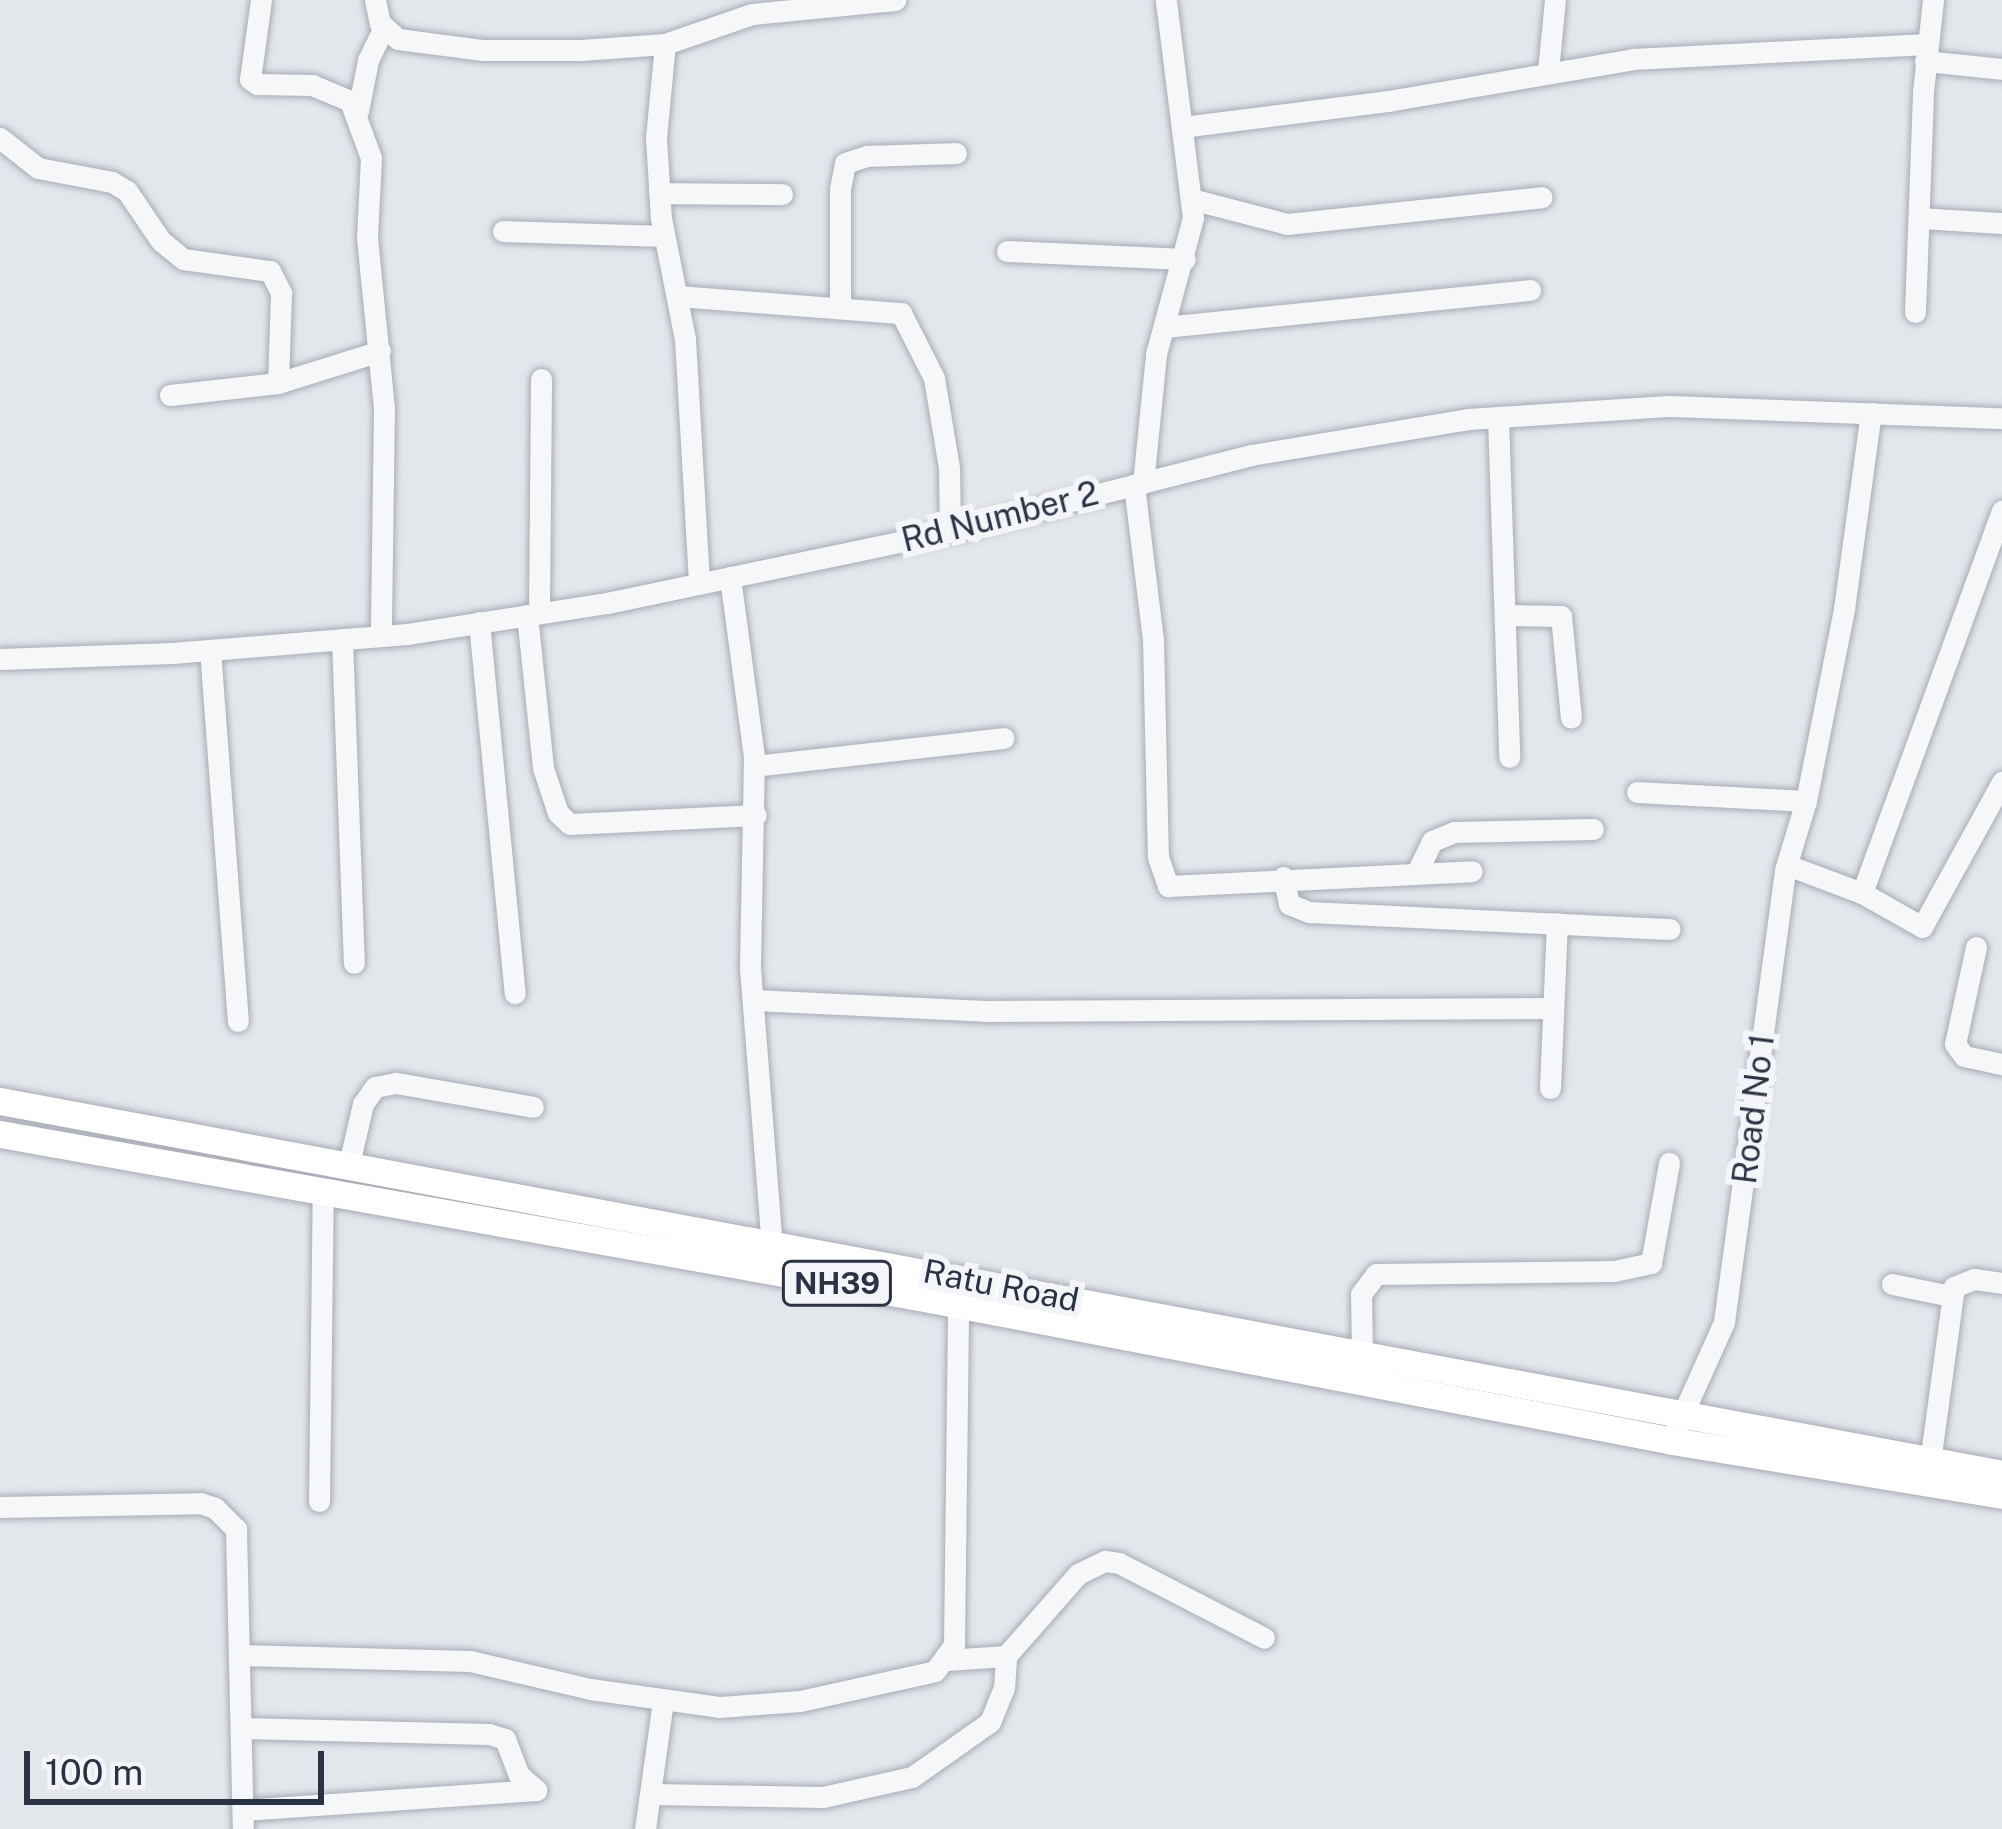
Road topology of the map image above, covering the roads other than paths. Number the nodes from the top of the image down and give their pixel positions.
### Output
1 (261, 0) edge
2 (375, 0) edge
3 (895, 0) edge
4 (1166, 0) edge
5 (1555, 0) edge
6 (1933, 0) edge
7 (383, 28) junction
8 (665, 44) junction
9 (1926, 52) junction
10 (2002, 68) edge
11 (1548, 71) junction
12 (358, 111) junction
13 (1182, 127) junction
14 (0, 138) edge
15 (956, 153) dead end
16 (659, 193) junction
17 (782, 194) dead end
18 (1542, 197) dead end
19 (1191, 199) junction
20 (1920, 218) junction
21 (2002, 223) edge
22 (502, 231) dead end
23 (663, 236) junction
24 (1007, 251) dead end
25 (1185, 259) junction
26 (1530, 290) dead end
27 (678, 296) junction
28 (840, 306) junction
29 (1915, 312) dead end
30 (1165, 327) junction
31 (380, 351) junction
32 (541, 379) dead end
33 (278, 383) junction
34 (170, 395) dead end
35 (1871, 413) junction
36 (1498, 417) junction
37 (2002, 418) edge
38 (1139, 484) junction
39 (2002, 512) edge
40 (950, 532) junction
41 (730, 578) junction
42 (700, 584) junction
43 (533, 614) junction
44 (1507, 615) junction
45 (479, 622) junction
46 (381, 636) junction
47 (342, 639) junction
48 (210, 650) junction
49 (0, 658) edge
50 (1571, 718) dead end
51 (1004, 738) dead end
52 (1508, 757) dead end
53 (754, 766) junction
54 (2002, 782) edge
55 (1637, 792) dead end
56 (1806, 802) junction
57 (757, 815) junction
58 (1593, 829) dead end
59 (1790, 866) junction
60 (1472, 871) dead end
61 (1417, 872) junction
62 (1283, 877) junction
63 (1862, 893) junction
64 (1557, 923) junction
65 (1670, 929) dead end
66 (1976, 946) dead end
67 (354, 963) dead end
68 (515, 994) dead end
69 (754, 1000) junction
70 (1553, 1008) junction
71 (238, 1021) dead end
72 (2002, 1064) edge
73 (1550, 1088) dead end
74 (0, 1102) edge
75 (533, 1107) dead end
76 (0, 1133) edge
77 (1669, 1163) dead end
78 (349, 1164) junction
79 (323, 1190) junction
80 (772, 1249) junction
81 (2002, 1283) edge
82 (1892, 1285) dead end
83 (1951, 1297) junction
84 (958, 1305) junction
85 (1362, 1355) junction
86 (1681, 1411) junction
87 (1672, 1441) junction
88 (1930, 1462) junction
89 (2002, 1474) edge
90 (2002, 1495) edge
91 (319, 1501) dead end
92 (0, 1507) edge
93 (1264, 1638) dead end
94 (240, 1655) junction
95 (1006, 1656) junction
96 (947, 1660) junction
97 (663, 1701) junction
98 (242, 1728) junction
99 (652, 1794) junction
100 (243, 1820) edge
101 (645, 1829) edge

1 - 12 street
2 - 7 street
3 - 8 street
4 - 13 street
5 - 11 street
6 - 9 street
7 - 8 street
7 - 12 street
8 - 16 street
9 - 10 street
9 - 11 street
9 - 20 street
11 - 13 street
12 - 31 street
13 - 19 street
14 - 33 street
15 - 28 street
16 - 17 street
16 - 23 street
18 - 19 street
19 - 25 street
20 - 21 street
20 - 29 street
22 - 23 street
23 - 27 street
24 - 25 street
25 - 30 street
26 - 30 street
27 - 28 street
27 - 42 street
28 - 40 street
30 - 38 street
31 - 33 street
31 - 46 street
32 - 43 street
33 - 34 street
35 - 36 street, Rd Number 2
35 - 37 street, Rd Number 2
35 - 56 street, Road No 1
36 - 38 street, Rd Number 2
36 - 44 street
38 - 40 street, Rd Number 2
38 - 62 street
39 - 63 street
40 - 41 street, Rd Number 2
41 - 42 street, Rd Number 2
41 - 53 street
42 - 43 street, Rd Number 2
43 - 45 street, Rd Number 2
43 - 57 street
44 - 50 street
44 - 52 street
45 - 46 street, Rd Number 2
45 - 68 street
46 - 47 street, Rd Number 2
47 - 48 street, Rd Number 2
47 - 67 street
48 - 49 street, Rd Number 2
48 - 71 street
51 - 53 street
53 - 57 street
54 - 63 street
55 - 56 street
56 - 59 street, Road No 1
57 - 69 street
58 - 61 street
59 - 63 street
59 - 86 street, Road No 1
60 - 61 street
61 - 62 street
62 - 64 street
64 - 65 street
64 - 70 street
66 - 72 street
69 - 70 street
69 - 80 street
70 - 73 street
74 - 78 main road, Ratu Road
75 - 78 street
76 - 79 main road, Ratu Road / NH39
77 - 85 street
78 - 80 main road, Ratu Road
79 - 84 main road, Ratu Road / NH39
79 - 91 street
80 - 85 main road, Ratu Road
81 - 83 street
82 - 83 street
83 - 88 street
84 - 87 main road, Ratu Road / NH39
84 - 96 street
85 - 86 main road, Ratu Road
86 - 87 street, Road No 1
86 - 88 main road, Ratu Road
87 - 90 main road, Ratu Road
88 - 89 main road, Ratu Road
92 - 94 street
93 - 95 street
94 - 97 street
94 - 98 street
95 - 96 street
95 - 99 street
96 - 97 street
97 - 99 street
98 - 100 street
98 - 100 street
99 - 101 street

